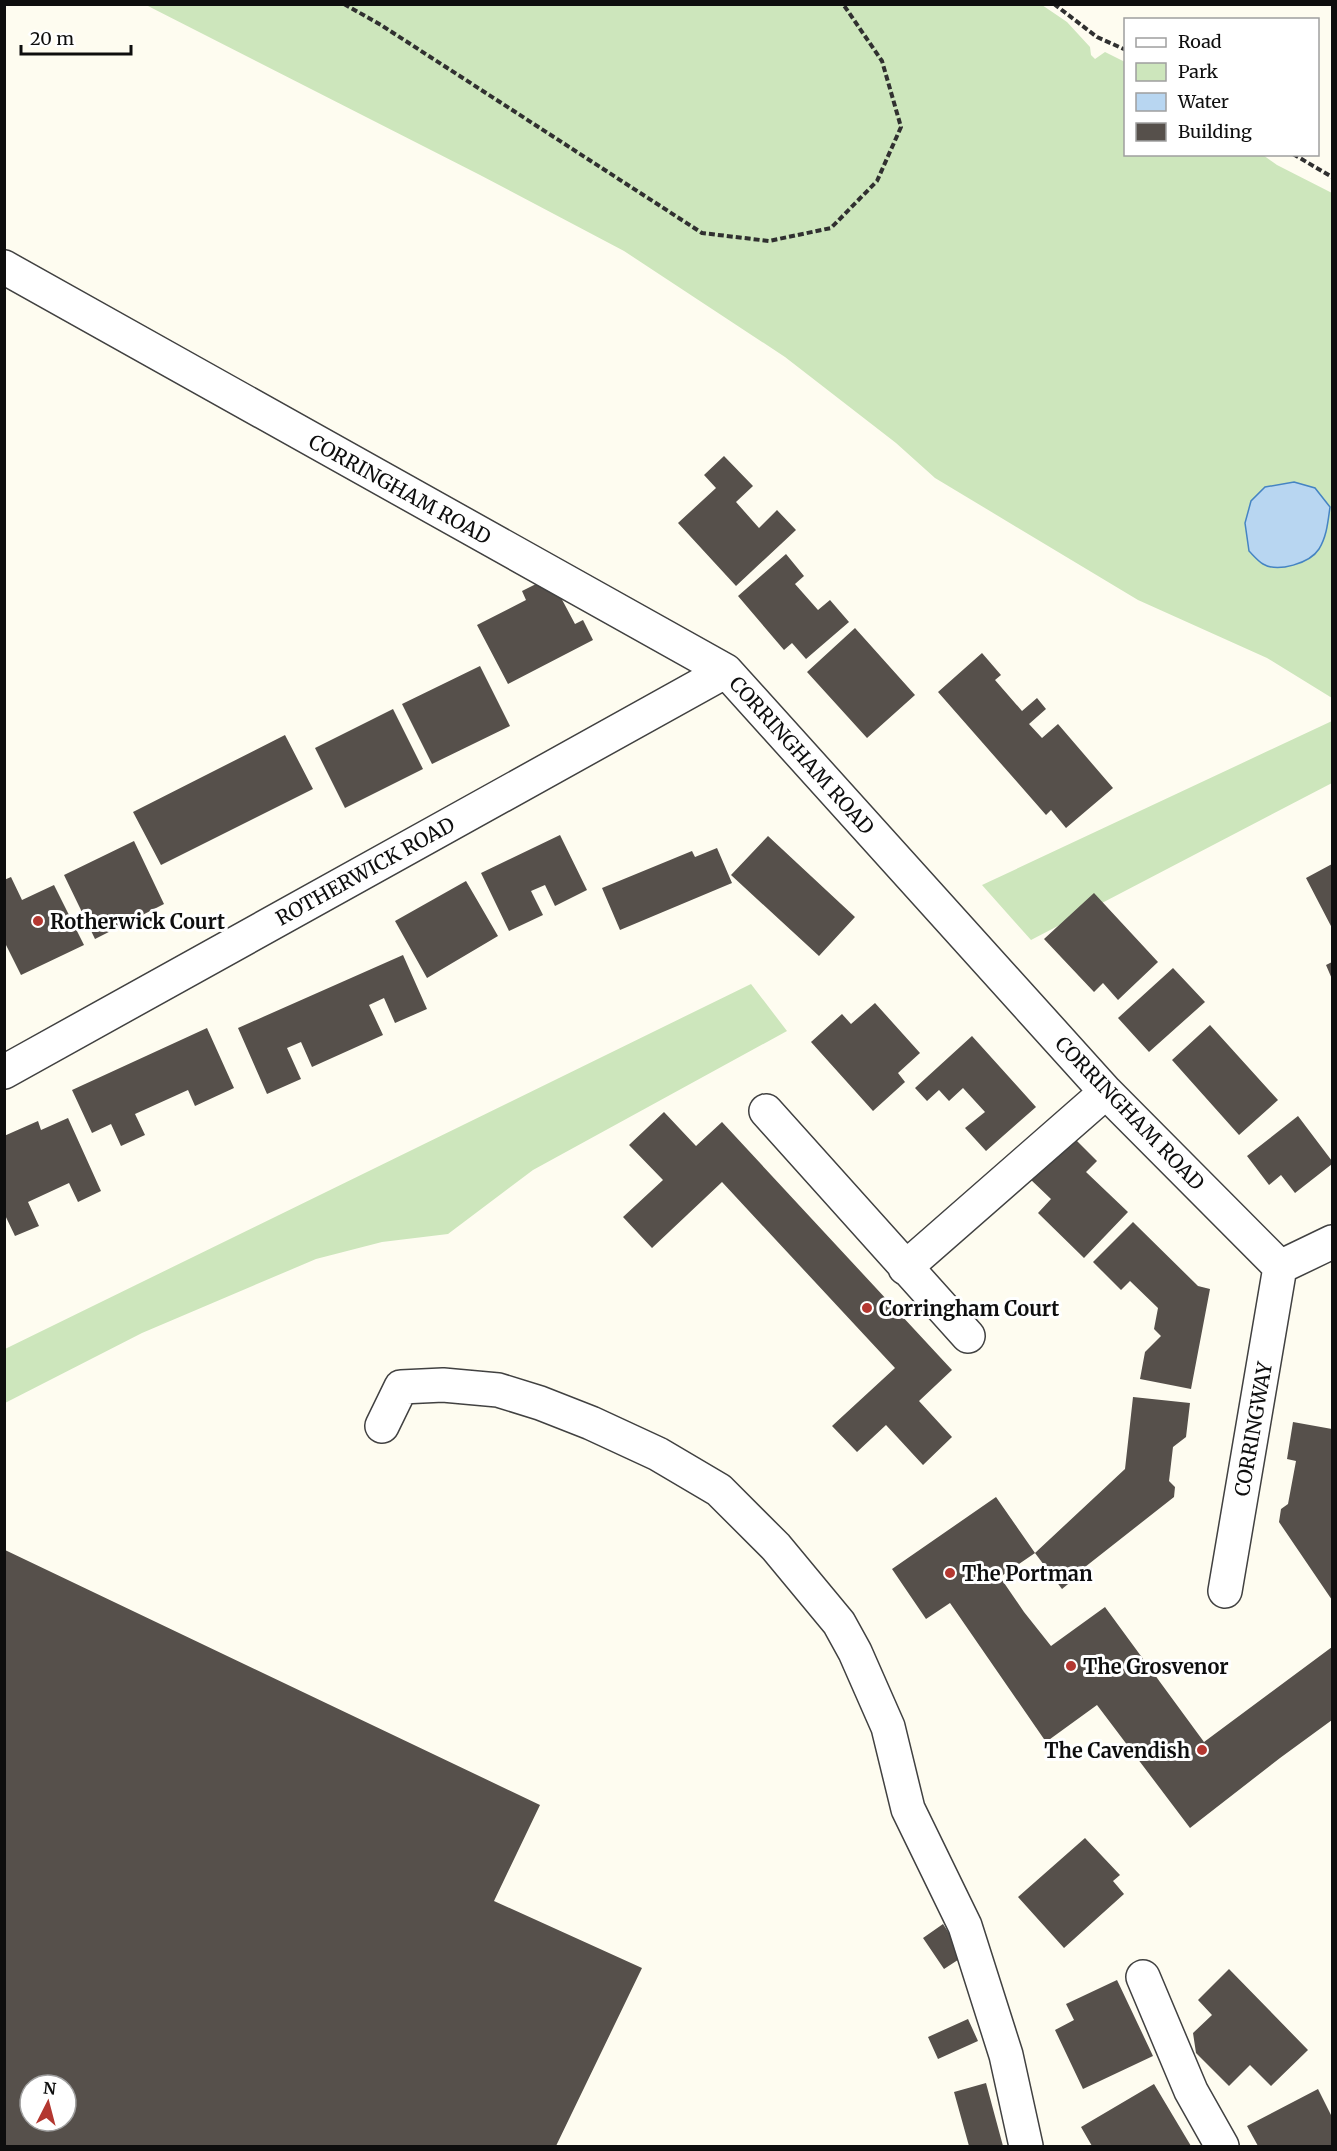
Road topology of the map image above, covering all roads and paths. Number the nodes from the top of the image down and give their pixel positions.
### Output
1 (344, 4) edge
2 (843, 4) edge
3 (1054, 4) edge
4 (1124, 50) edge
5 (1296, 156) edge
6 (1332, 177) edge
7 (4, 267) edge
8 (726, 671) junction
9 (4, 1071) edge
10 (1106, 1092) junction
11 (766, 1111) dead end
12 (1332, 1242) edge
13 (1280, 1267) junction
14 (905, 1268) junction
15 (968, 1336) dead end
16 (382, 1425) dead end
17 (1225, 1591) dead end
18 (1143, 1977) dead end
19 (1026, 2146) edge
20 (1222, 2146) edge

1 - 2 path
3 - 4 path
5 - 6 path
7 - 8 street, CORRINGHAM ROAD
8 - 9 street, ROTHERWICK ROAD
8 - 10 street, CORRINGHAM ROAD
10 - 13 street, CORRINGHAM ROAD
10 - 14 street
11 - 14 street
12 - 13 street
13 - 17 street, CORRINGWAY
14 - 15 street
16 - 19 street
18 - 20 street

